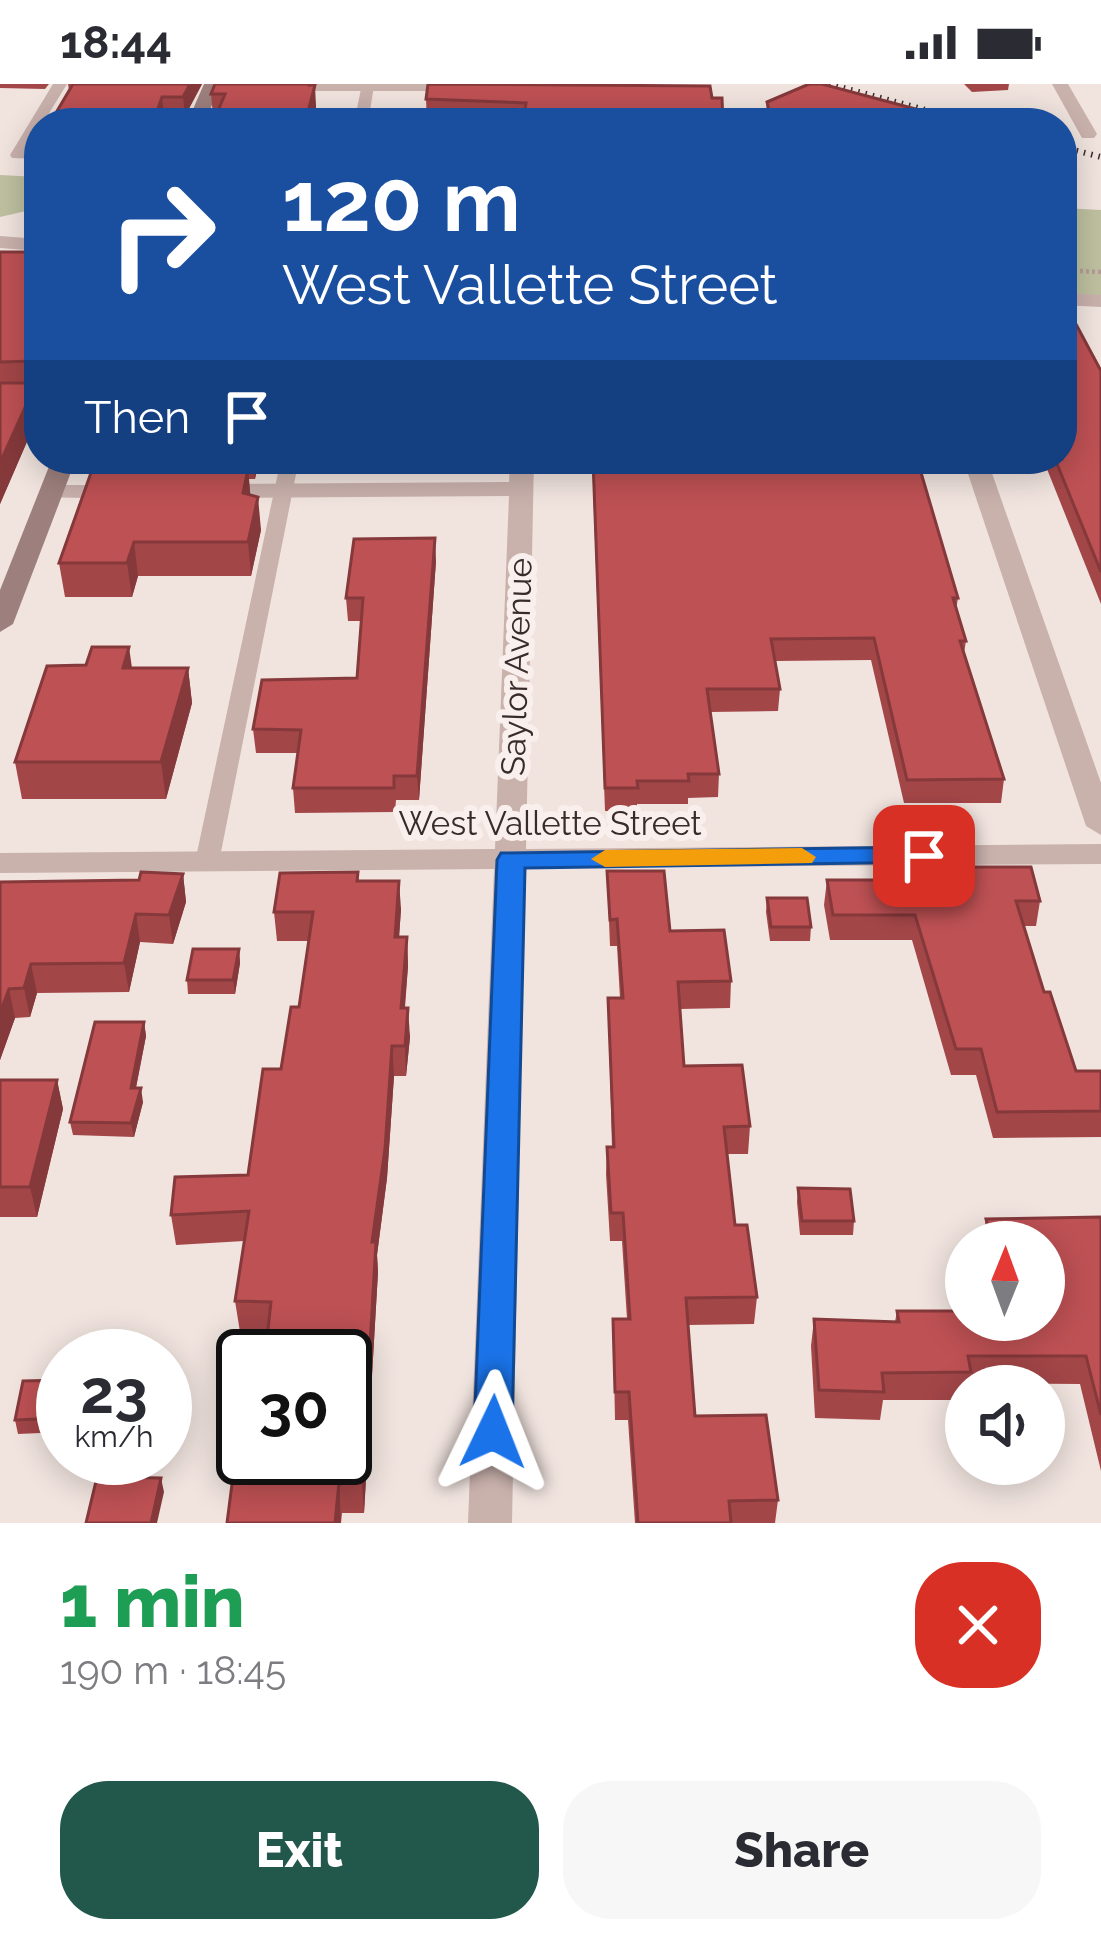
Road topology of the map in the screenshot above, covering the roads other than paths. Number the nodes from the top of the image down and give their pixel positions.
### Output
1 (211, 85) edge
2 (232, 86) edge
3 (253, 86) edge
4 (368, 86) edge
5 (484, 86) edge
6 (1077, 114) edge
7 (1088, 134) dead end
8 (58, 474) edge
9 (287, 474) edge
10 (522, 474) edge
11 (980, 474) edge
12 (283, 490) junction
13 (149, 491) edge
14 (194, 491) edge
15 (51, 492) junction
16 (0, 623) edge
17 (1101, 826) edge
18 (1101, 854) edge
19 (511, 860) junction
20 (207, 862) junction
21 (0, 863) edge
22 (490, 1523) edge

1 - 2 street
3 - 4 street
4 - 5 street
6 - 7 street
8 - 15 street
9 - 12 lane
10 - 12 street
10 - 19 street, Saylor Avenue
11 - 17 street
12 - 14 street
12 - 20 lane
13 - 15 street
15 - 16 street
18 - 19 street, West Vallette Street
19 - 20 street, West Vallette Street
19 - 22 street, Saylor Avenue
20 - 21 street, West Vallette Street

